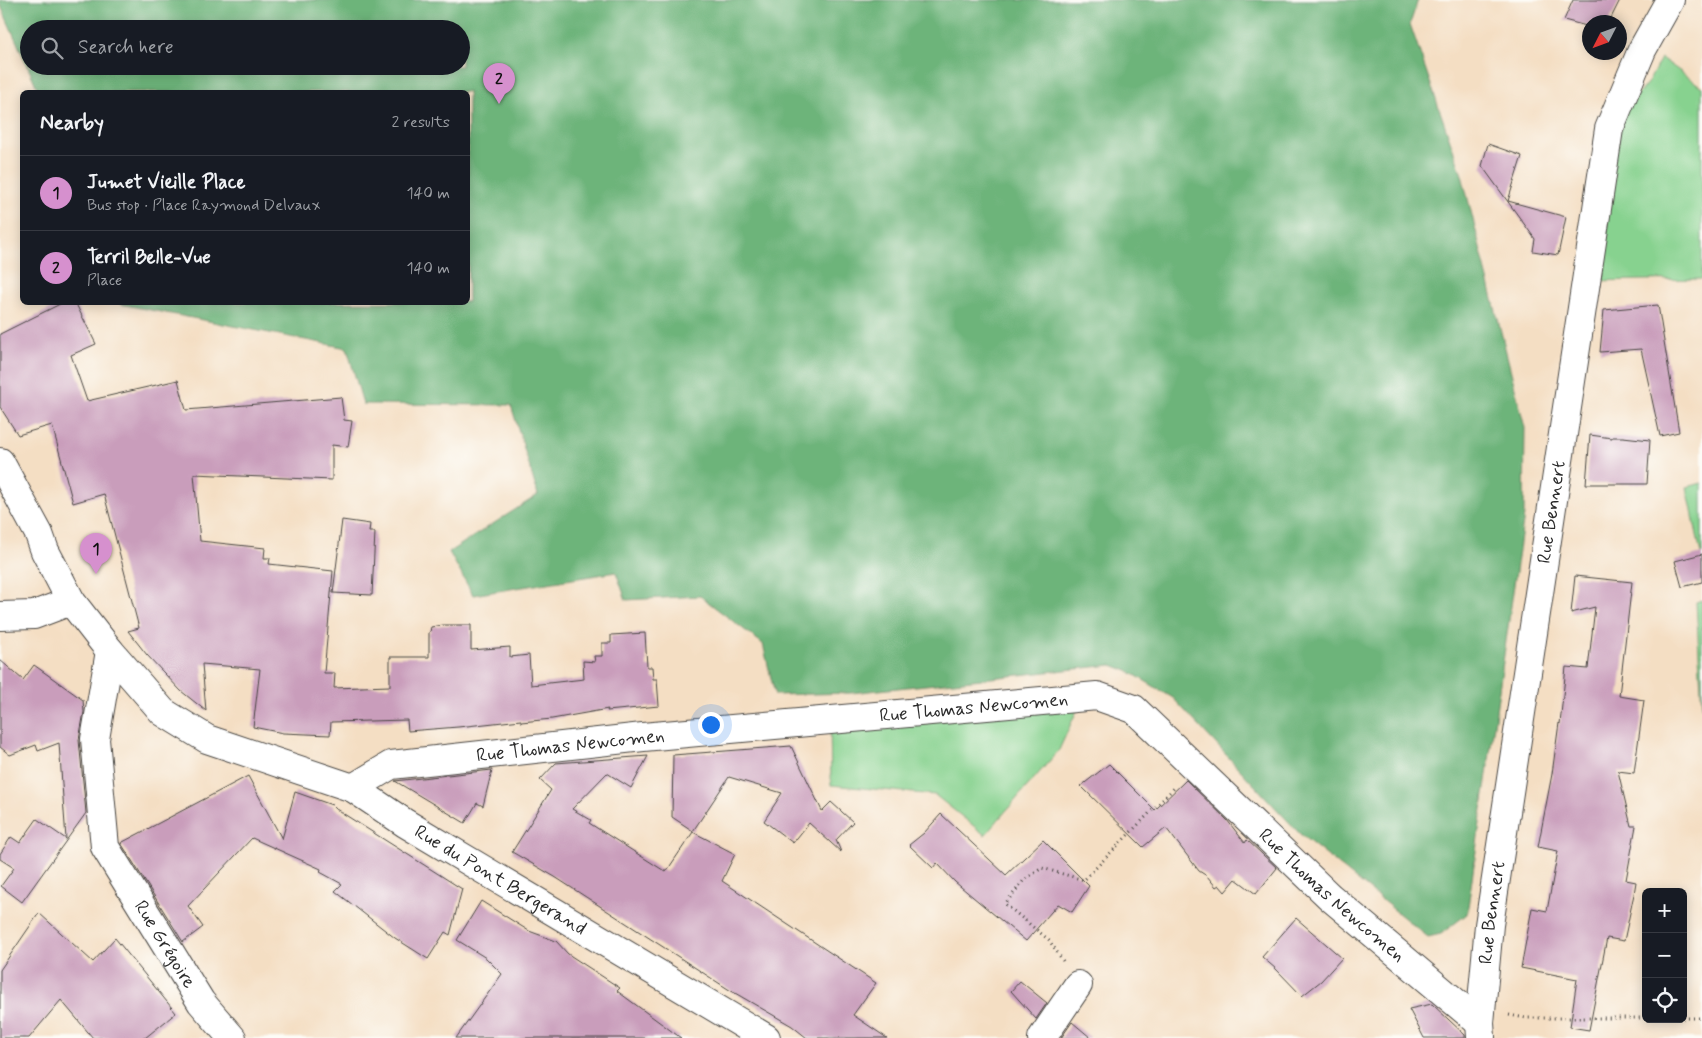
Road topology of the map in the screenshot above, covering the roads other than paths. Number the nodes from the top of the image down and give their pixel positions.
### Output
1 (1670, 0) edge
2 (0, 462) edge
3 (71, 600) junction
4 (0, 616) edge
5 (110, 651) junction
6 (353, 788) junction
7 (1078, 985) road end
8 (1481, 1024) edge
9 (232, 1038) edge
10 (766, 1038) edge
11 (1042, 1038) edge

1 - 8 street, Rue Bennert
2 - 3 street, Rue du Pont Bergerand
3 - 4 street
3 - 5 street, Rue du Pont Bergerand
5 - 6 street, Rue du Pont Bergerand
5 - 9 street, Rue Grégoire
6 - 8 street, Rue Thomas Newcomen
6 - 10 street, Rue du Pont Bergerand
7 - 11 street

